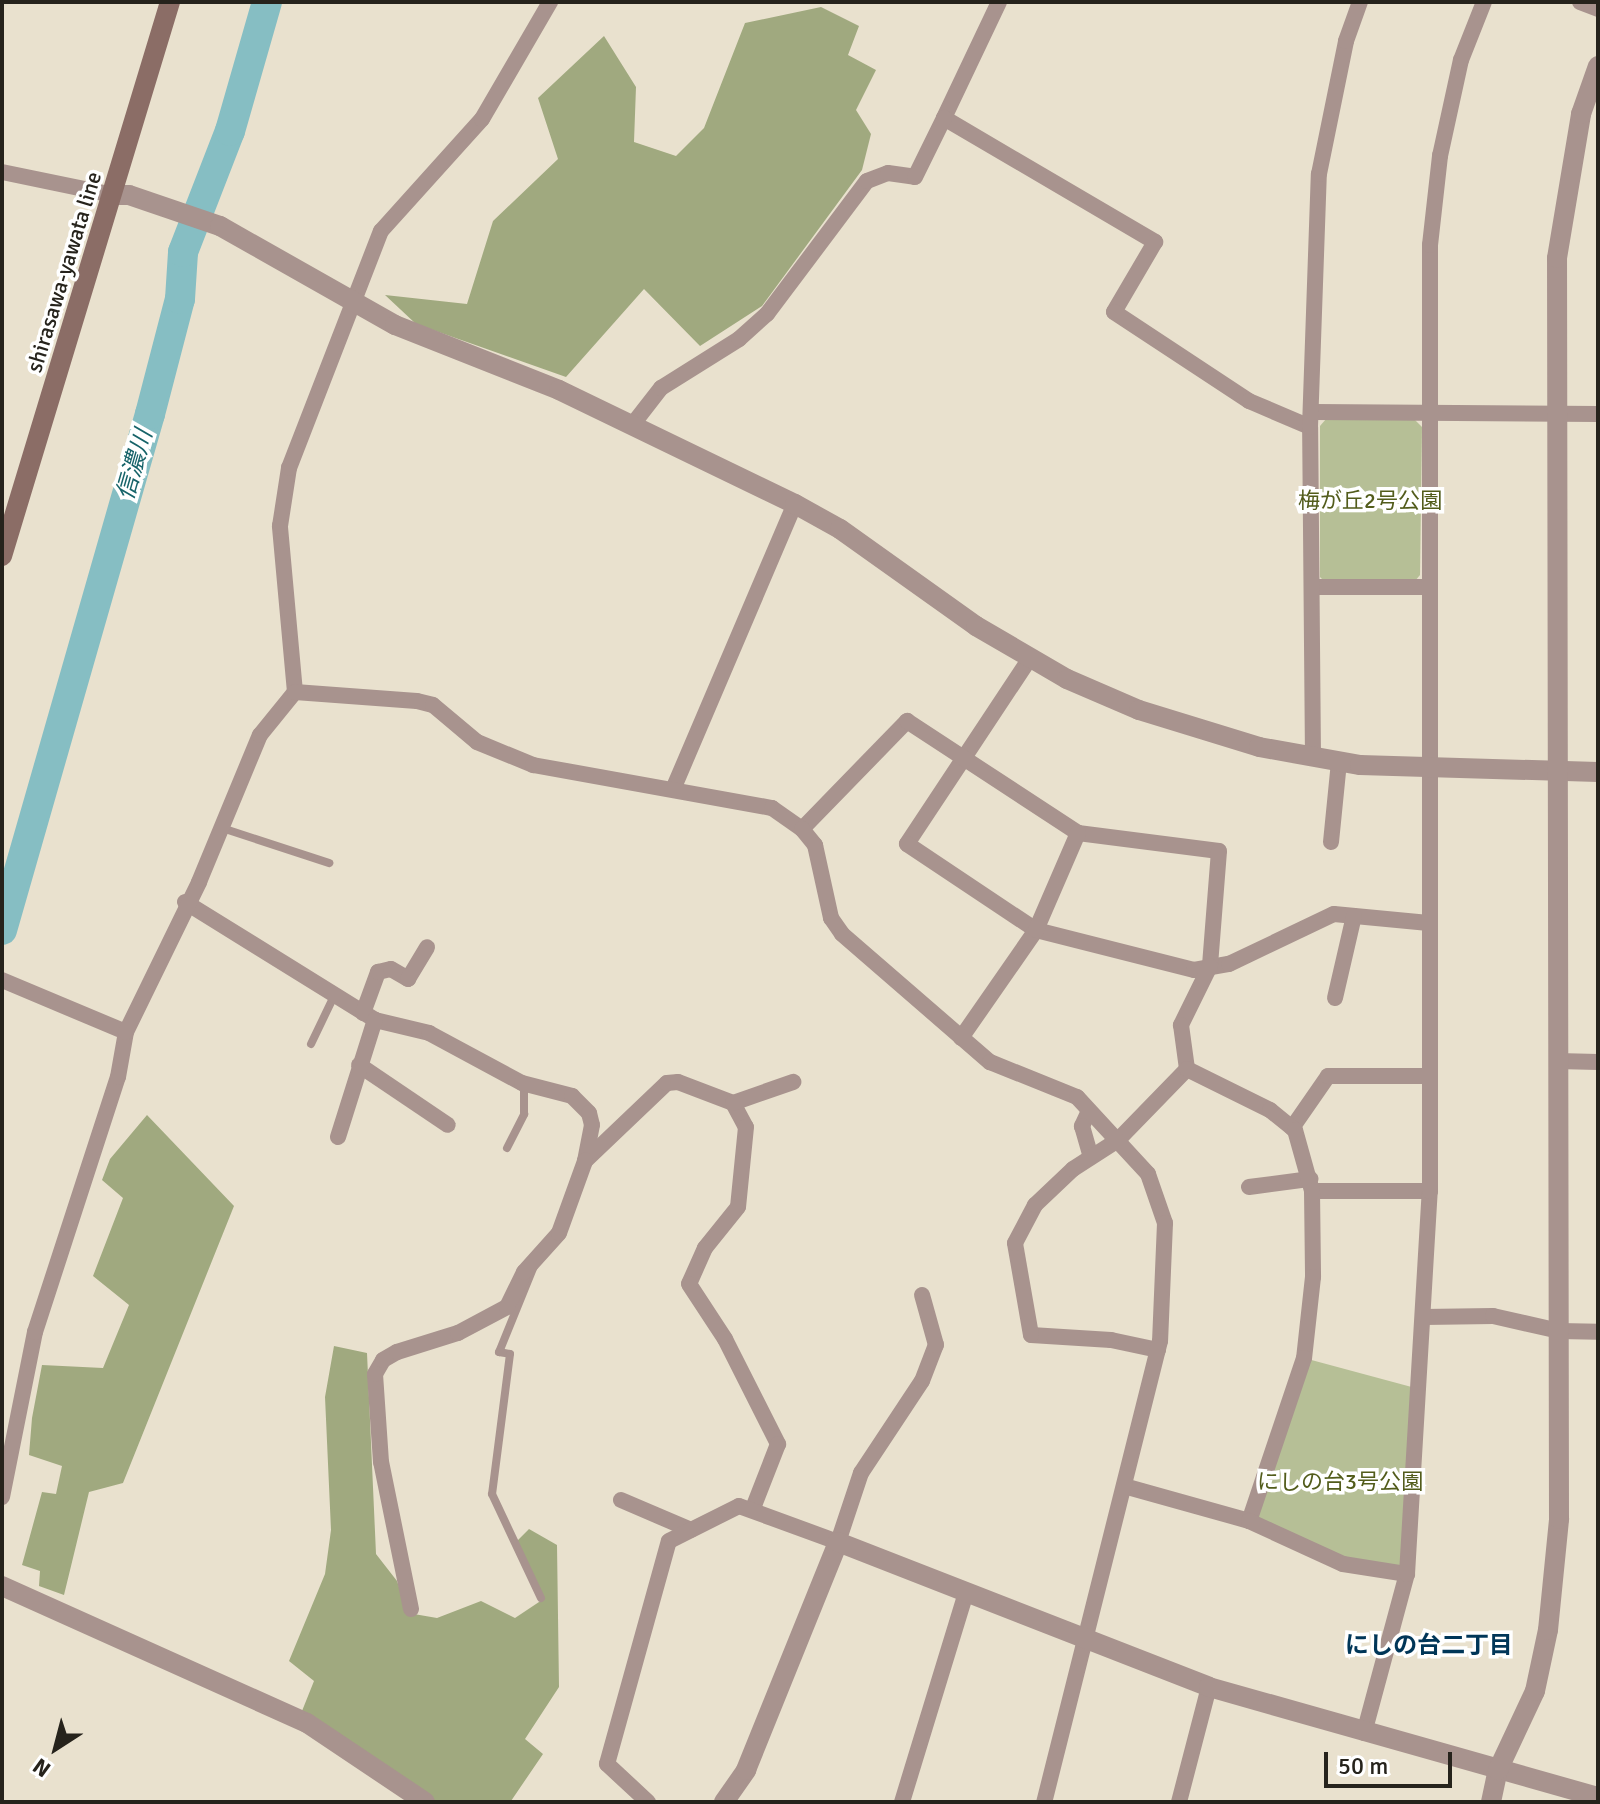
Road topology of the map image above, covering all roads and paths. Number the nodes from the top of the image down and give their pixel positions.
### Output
1 (170, 2) edge
2 (550, 2) edge
3 (999, 2) edge
4 (1360, 2) edge
5 (1484, 2) edge
6 (1580, 2) edge
7 (1598, 9) edge
8 (1598, 66) edge
9 (944, 118) junction
10 (2, 172) edge
11 (113, 195) junction
12 (355, 303) junction
13 (1428, 413) junction
14 (1557, 414) junction
15 (1598, 414) edge
16 (1312, 420) junction
17 (633, 424) junction
18 (795, 504) junction
19 (2, 556) edge
20 (1312, 587) junction
21 (1429, 587) junction
22 (1030, 658) junction
23 (295, 692) junction
24 (964, 758) junction
25 (1313, 758) junction
26 (1339, 762) junction
27 (1430, 771) junction
28 (1558, 772) junction
29 (1598, 772) edge
30 (674, 787) junction
31 (222, 828) junction
32 (802, 829) junction
33 (1078, 833) junction
34 (1331, 842) dead end
35 (329, 863) dead end
36 (185, 902) junction
37 (1354, 916) junction
38 (1429, 923) junction
39 (1036, 930) junction
40 (427, 947) dead end
41 (1208, 969) junction
42 (2, 980) edge
43 (334, 996) junction
44 (1335, 998) dead end
45 (369, 1016) junction
46 (126, 1032) junction
47 (961, 1038) junction
48 (311, 1044) dead end
49 (1557, 1061) junction
50 (1598, 1062) edge
51 (359, 1065) junction
52 (1187, 1069) junction
53 (1430, 1076) junction
54 (793, 1082) dead end
55 (524, 1083) junction
56 (733, 1103) junction
57 (1089, 1111) junction
58 (448, 1125) dead end
59 (1292, 1128) junction
60 (338, 1137) dead end
61 (1118, 1140) junction
62 (507, 1148) dead end
63 (1091, 1157) junction
64 (585, 1161) junction
65 (1311, 1185) junction
66 (1249, 1187) dead end
67 (1430, 1191) junction
68 (534, 1266) junction
69 (922, 1295) dead end
70 (1424, 1317) junction
71 (1559, 1331) junction
72 (1598, 1332) edge
73 (1158, 1350) junction
74 (1124, 1486) junction
75 (2, 1497) edge
76 (621, 1500) dead end
77 (753, 1508) junction
78 (1249, 1521) junction
79 (691, 1530) junction
80 (838, 1542) junction
81 (1407, 1574) junction
82 (2, 1586) edge
83 (966, 1593) junction
84 (541, 1598) dead end
85 (411, 1609) dead end
86 (1082, 1637) junction
87 (1209, 1687) junction
88 (1364, 1733) junction
89 (1498, 1770) junction
90 (1598, 1797) edge
91 (425, 1802) edge
92 (648, 1802) edge
93 (724, 1802) edge
94 (902, 1802) edge
95 (1044, 1802) edge
96 (1179, 1802) edge
97 (1491, 1802) edge

1 - 11 main road, shirasawa-yawata line
2 - 12 street
3 - 9 street
4 - 16 street
5 - 13 street
6 - 7 street
8 - 14 street
9 - 16 street
9 - 17 street
10 - 11 street
11 - 12 street
11 - 19 main road, shirasawa-yawata line
12 - 17 street
12 - 23 street
13 - 14 street
13 - 16 street
13 - 21 street
14 - 15 street
14 - 28 street
16 - 20 street
17 - 18 street
18 - 22 street
18 - 30 street
20 - 21 street
20 - 25 street
21 - 27 street
22 - 24 street
22 - 25 street
23 - 30 street
23 - 31 street
24 - 32 street
24 - 33 street
24 - 39 street
25 - 26 street
26 - 27 street
26 - 34 street
27 - 28 street
27 - 38 street
28 - 29 street
28 - 49 street
30 - 32 street
31 - 35 lane
31 - 36 street
32 - 47 street
33 - 39 street
33 - 41 street
36 - 43 street
36 - 46 street
37 - 38 street
37 - 41 street
37 - 44 street
38 - 53 street
39 - 41 street
39 - 47 street
40 - 45 street
41 - 52 street
42 - 46 street
43 - 45 street
43 - 48 lane
45 - 51 street
45 - 55 street
46 - 75 street
47 - 57 street
49 - 50 street
49 - 71 street
51 - 58 street
51 - 60 street
52 - 59 street
52 - 61 street
53 - 59 street
53 - 67 street
54 - 56 street
55 - 62 lane
55 - 64 street
56 - 64 street
56 - 77 street
57 - 61 street
57 - 63 street
59 - 65 street
61 - 63 street
61 - 73 street
63 - 73 street
64 - 68 street
65 - 66 street
65 - 67 street
65 - 78 street
67 - 70 street
68 - 84 lane
68 - 85 street
69 - 80 street
70 - 71 street
70 - 81 street
71 - 72 street
71 - 89 street
73 - 74 street
74 - 78 street
74 - 86 street
76 - 79 street
77 - 79 street
77 - 80 street
78 - 81 street
79 - 92 street
80 - 83 street
80 - 93 street
81 - 88 street
82 - 91 street
83 - 86 street
83 - 94 street
86 - 87 street
86 - 95 street
87 - 88 street
87 - 96 street
88 - 89 street
89 - 90 street
89 - 97 street

